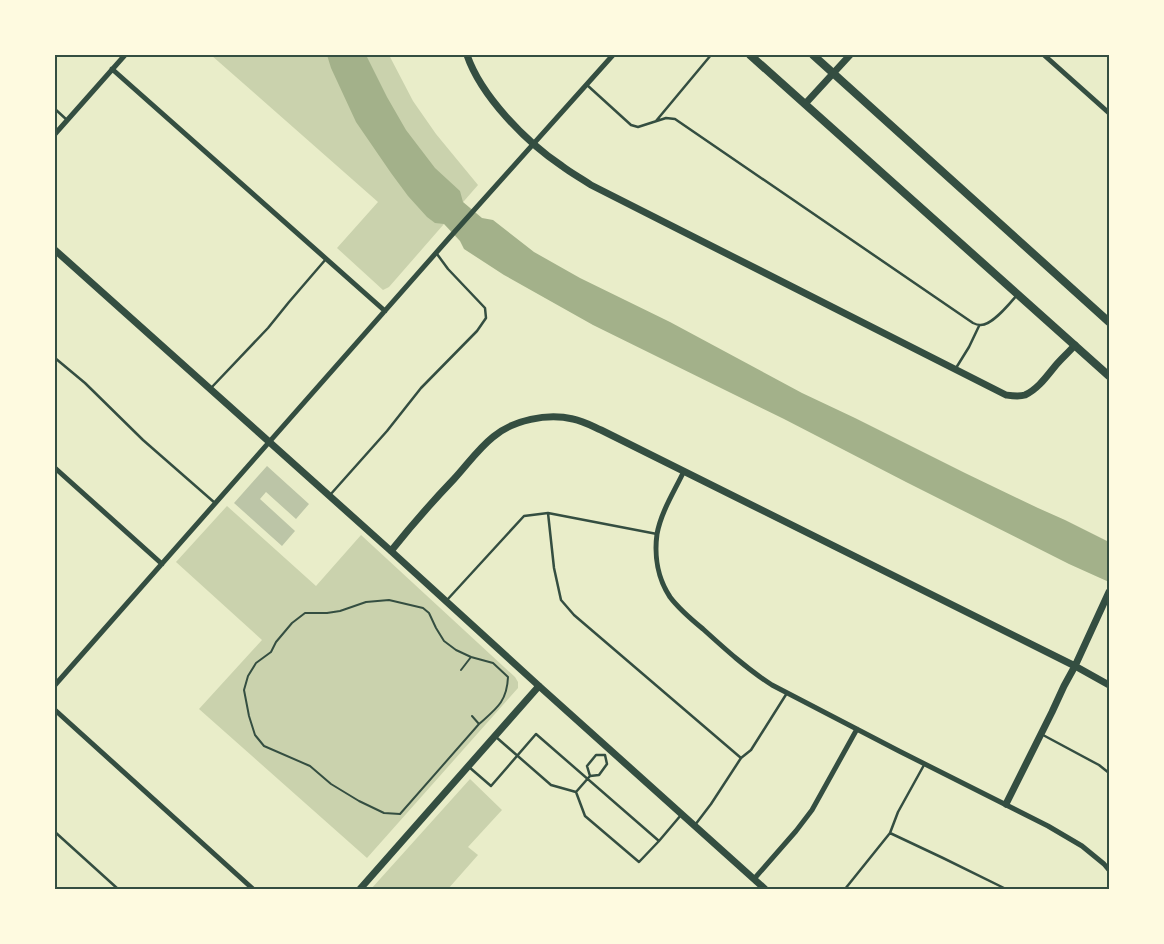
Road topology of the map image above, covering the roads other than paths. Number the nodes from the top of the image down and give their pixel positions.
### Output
1 (125, 55) edge
2 (467, 55) edge
3 (613, 55) edge
4 (711, 55) edge
5 (750, 55) edge
6 (813, 55) edge
7 (850, 55) edge
8 (1044, 55) edge
9 (112, 70) junction
10 (834, 73) junction
11 (587, 85) junction
12 (805, 104) junction
13 (55, 109) edge
14 (1109, 113) edge
15 (67, 120) junction
16 (656, 122) junction
17 (55, 134) edge
18 (534, 144) junction
19 (55, 250) edge
20 (436, 253) junction
21 (326, 259) junction
22 (1018, 294) junction
23 (385, 311) junction
24 (1109, 322) edge
25 (979, 326) junction
26 (1075, 345) junction
27 (55, 358) edge
28 (955, 369) junction
29 (1109, 376) edge
30 (210, 389) junction
31 (269, 443) junction
32 (55, 468) edge
33 (684, 471) junction
34 (329, 496) junction
35 (215, 504) junction
36 (548, 513) junction
37 (657, 534) junction
38 (391, 551) junction
39 (162, 564) junction
40 (1108, 594) edge
41 (446, 601) junction
42 (1075, 666) junction
43 (55, 685) edge
44 (1109, 685) edge
45 (539, 686) junction
46 (787, 693) junction
47 (55, 710) edge
48 (857, 729) junction
49 (1040, 734) junction
50 (495, 736) junction
51 (607, 752) junction
52 (518, 755) junction
53 (741, 758) junction
54 (925, 764) junction
55 (468, 766) junction
56 (1109, 772) edge
57 (590, 776) junction
58 (587, 779) junction
59 (576, 792) junction
60 (1006, 804) junction
61 (682, 814) junction
62 (694, 826) junction
63 (55, 832) edge
64 (890, 834) junction
65 (658, 841) junction
66 (1109, 870) edge
67 (754, 879) junction
68 (118, 889) edge
69 (254, 889) edge
70 (360, 889) edge
71 (765, 889) edge
72 (846, 889) edge
73 (1006, 889) edge

1 - 9 street
2 - 18 street
3 - 11 street
4 - 16 lane
5 - 12 main road
6 - 10 main road
7 - 10 street
8 - 14 street
9 - 15 street
9 - 21 street
10 - 12 street
10 - 24 main road
11 - 16 lane
11 - 18 street
12 - 22 main road
13 - 15 lane
15 - 17 street
16 - 25 lane
18 - 20 street
18 - 28 street
19 - 30 street
20 - 23 street
20 - 34 lane
21 - 23 street
21 - 30 lane
22 - 25 lane
22 - 26 main road
23 - 31 street
25 - 28 lane
26 - 28 street
26 - 29 main road
27 - 35 lane
30 - 31 street
31 - 34 street
31 - 35 street
32 - 39 street
33 - 37 street
33 - 38 street
33 - 42 street
34 - 38 street
35 - 39 street
36 - 37 lane
36 - 41 lane
36 - 53 lane
37 - 46 street
38 - 41 street
39 - 43 street
40 - 42 street
41 - 45 street
42 - 44 street
42 - 49 street
45 - 50 street
45 - 51 street
46 - 48 street
46 - 53 lane
47 - 69 street
48 - 54 street
48 - 67 street
49 - 56 lane
49 - 60 street
50 - 52 lane
50 - 55 street
51 - 57 lane
51 - 57 lane
51 - 61 street
52 - 55 lane
52 - 58 lane
52 - 59 lane
53 - 62 lane
54 - 60 street
54 - 64 lane
55 - 70 street
57 - 58 lane
58 - 59 lane
58 - 65 lane
59 - 65 lane
60 - 66 street
61 - 62 street
61 - 65 lane
62 - 67 street
63 - 68 lane
64 - 72 lane
64 - 73 lane
67 - 71 street

